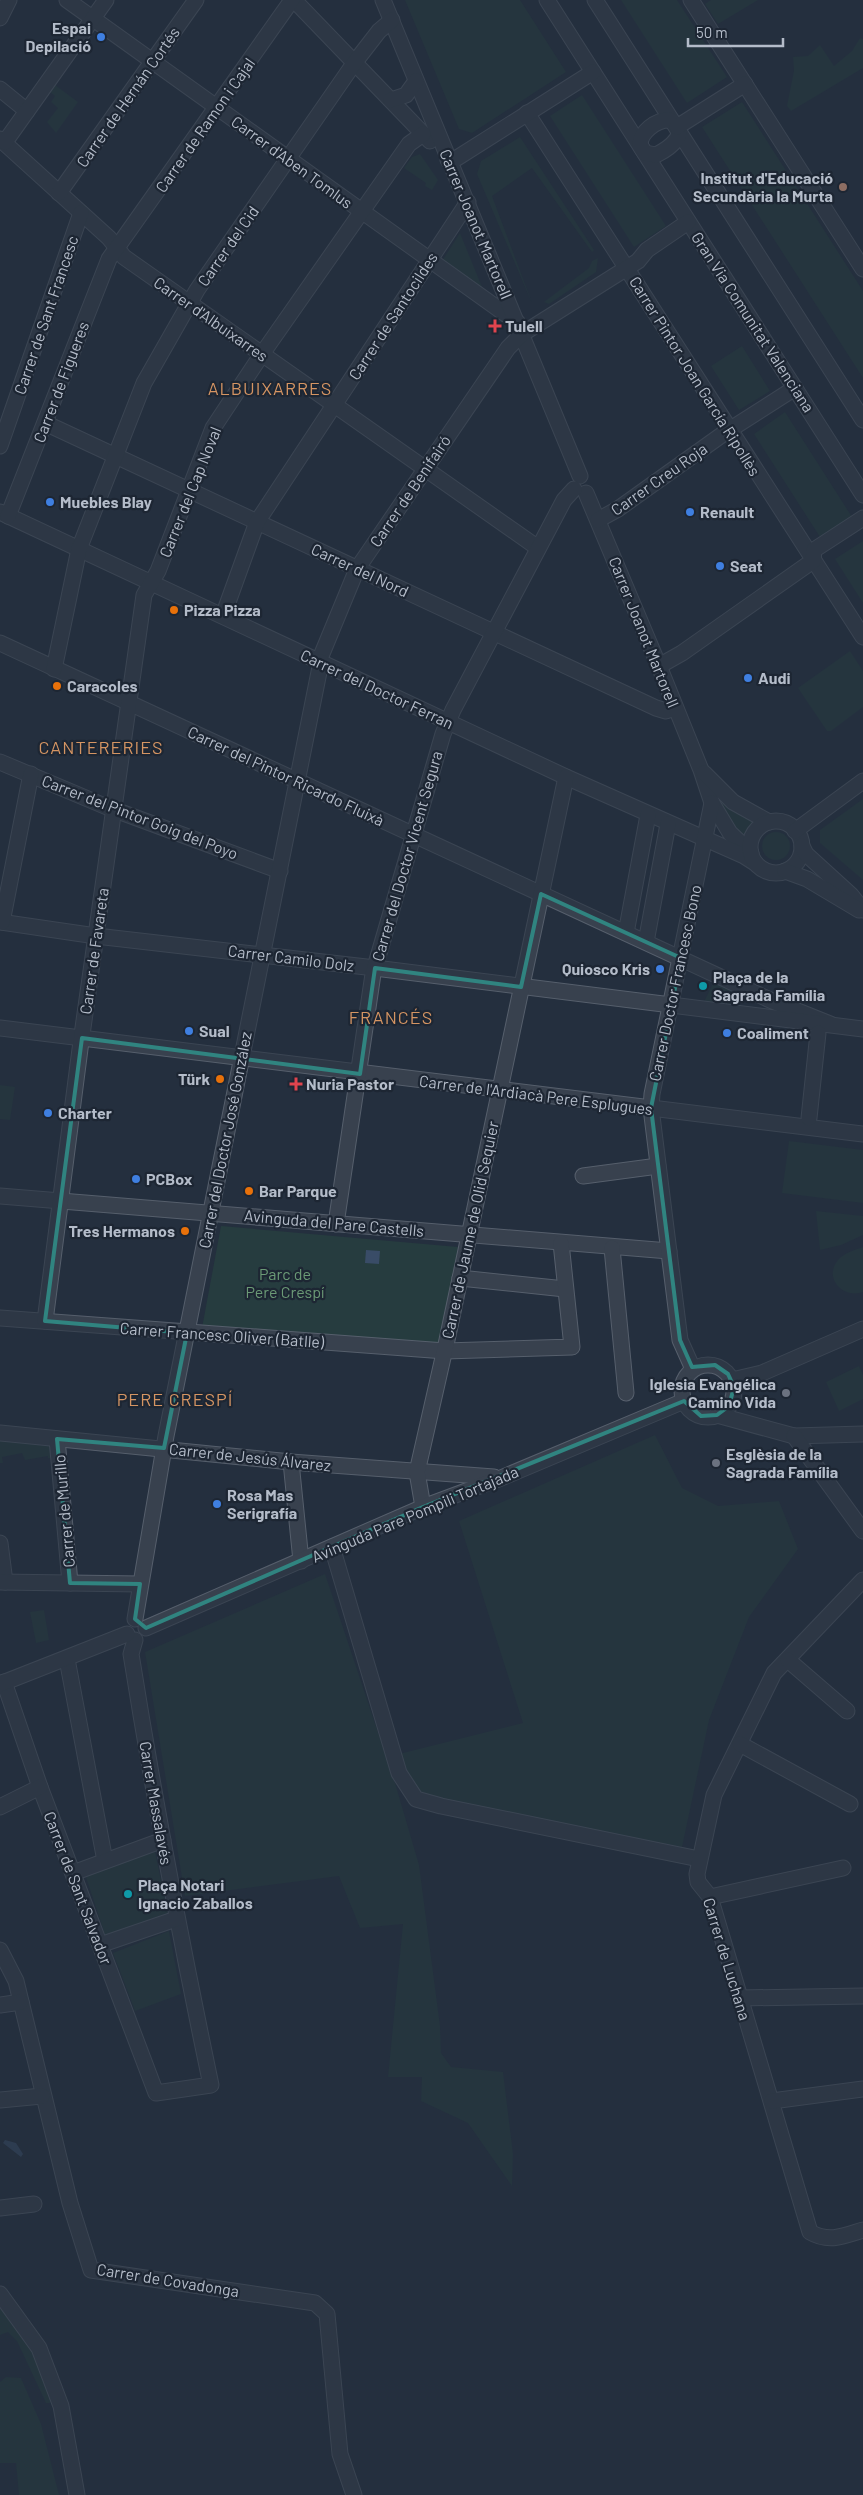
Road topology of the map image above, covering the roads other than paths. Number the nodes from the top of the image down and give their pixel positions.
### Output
1 (9, 0) edge
2 (67, 0) edge
3 (106, 0) edge
4 (196, 0) edge
5 (293, 0) edge
6 (383, 0) edge
7 (547, 0) edge
8 (595, 0) edge
9 (691, 0) edge
10 (0, 18) edge
11 (93, 18) junction
12 (392, 20) junction
13 (152, 61) junction
14 (355, 62) junction
15 (594, 72) junction
16 (416, 81) junction
17 (745, 84) junction
18 (0, 89) edge
19 (391, 100) junction
20 (217, 108) junction
21 (27, 112) junction
22 (527, 114) junction
23 (677, 127) junction
24 (423, 134) junction
25 (3, 140) edge
26 (642, 150) junction
27 (290, 159) junction
28 (448, 160) junction
29 (59, 193) junction
30 (468, 202) junction
31 (362, 212) junction
32 (81, 213) junction
33 (688, 222) junction
34 (117, 249) junction
35 (429, 260) junction
36 (632, 265) junction
37 (863, 270) edge
38 (189, 303) junction
39 (520, 328) junction
40 (262, 354) junction
41 (795, 388) junction
42 (334, 406) junction
43 (863, 420) edge
44 (45, 423) junction
45 (728, 430) junction
46 (0, 446) edge
47 (116, 457) junction
48 (424, 469) junction
49 (580, 486) junction
50 (188, 491) junction
51 (863, 494) edge
52 (4, 514) edge
53 (863, 518) edge
54 (598, 520) junction
55 (258, 522) junction
56 (538, 548) junction
57 (79, 549) junction
58 (813, 561) junction
59 (357, 569) junction
60 (150, 583) junction
61 (223, 616) junction
62 (493, 633) junction
63 (863, 637) edge
64 (0, 644) edge
65 (320, 662) junction
66 (659, 666) junction
67 (54, 669) junction
68 (128, 704) junction
69 (675, 708) junction
70 (448, 722) junction
71 (0, 762) edge
72 (701, 770) junction
73 (31, 774) junction
74 (566, 777) junction
75 (298, 780) junction
76 (863, 781) edge
77 (712, 803) junction
78 (115, 809) junction
79 (648, 815) junction
80 (769, 822) junction
81 (668, 824) junction
82 (795, 831) junction
83 (414, 835) junction
84 (705, 840) junction
85 (802, 846) junction
86 (753, 858) junction
87 (280, 871) junction
88 (785, 871) junction
89 (636, 879) junction
90 (657, 883) junction
91 (541, 894) junction
92 (863, 911) edge
93 (1, 922) edge
94 (626, 933) junction
95 (96, 936) junction
96 (646, 942) junction
97 (263, 955) junction
98 (681, 958) junction
99 (375, 968) junction
100 (522, 987) junction
101 (670, 1006) junction
102 (830, 1024) junction
103 (0, 1028) edge
104 (863, 1029) edge
105 (818, 1033) dead end
106 (82, 1038) junction
107 (242, 1058) junction
108 (360, 1074) junction
109 (500, 1091) junction
110 (651, 1108) junction
111 (809, 1118) dead end
112 (863, 1134) edge
113 (658, 1166) junction
114 (583, 1176) dead end
115 (0, 1196) edge
116 (60, 1202) junction
117 (211, 1212) junction
118 (336, 1224) junction
119 (469, 1236) junction
120 (561, 1243) junction
121 (612, 1248) junction
122 (669, 1251) junction
123 (460, 1278) junction
124 (564, 1289) junction
125 (0, 1318) edge
126 (45, 1321) junction
127 (863, 1329) edge
128 (187, 1333) junction
129 (445, 1352) junction
130 (693, 1369) junction
131 (732, 1380) junction
132 (626, 1393) dead end
133 (684, 1401) junction
134 (723, 1411) junction
135 (0, 1433) edge
136 (863, 1434) edge
137 (794, 1436) junction
138 (57, 1439) junction
139 (164, 1448) junction
140 (291, 1462) junction
141 (416, 1472) junction
142 (501, 1478) junction
143 (423, 1507) junction
144 (863, 1531) edge
145 (0, 1543) edge
146 (332, 1547) junction
147 (301, 1561) junction
148 (863, 1580) edge
149 (3, 1582) edge
150 (70, 1583) junction
151 (140, 1584) junction
152 (140, 1623) junction
153 (131, 1637) junction
154 (67, 1659) junction
155 (788, 1660) junction
156 (2, 1683) edge
157 (847, 1711) dead end
158 (740, 1744) junction
159 (40, 1787) junction
160 (850, 1804) dead end
161 (0, 1807) edge
162 (163, 1840) junction
163 (699, 1859) junction
164 (105, 1861) junction
165 (843, 1868) dead end
166 (72, 1872) junction
167 (710, 1897) junction
168 (176, 1919) junction
169 (100, 1945) junction
170 (0, 1950) edge
171 (863, 1996) edge
172 (739, 1998) junction
173 (21, 2002) junction
174 (0, 2005) edge
175 (863, 2089) edge
176 (156, 2092) joint
177 (42, 2096) junction
178 (0, 2100) edge
179 (772, 2101) junction
180 (34, 2204) dead end
181 (0, 2208) edge
182 (863, 2230) edge
183 (0, 2294) edge
184 (77, 2495) edge
185 (354, 2495) edge

1 - 10 street
2 - 11 street, Carrer d'Aben Tomlus
3 - 11 street
4 - 13 street, Carrer de Hernán Cortés
5 - 14 street
5 - 20 street, Carrer de Ramon i Cajal
6 - 12 street, Carrer Joanot Martorell
7 - 15 street, Gran Via Comunitat Valenciana
8 - 23 street
9 - 17 street
11 - 13 street, Carrer d'Aben Tomlus
11 - 21 street
12 - 14 street, Carrer del Cid
12 - 16 street, Carrer Joanot Martorell
13 - 20 street, Carrer d'Aben Tomlus
13 - 29 street, Carrer de Hernán Cortés
14 - 19 street
14 - 27 street, Carrer del Cid
15 - 22 street
15 - 26 street, Gran Via Comunitat Valenciana
16 - 19 street
16 - 28 street, Carrer Joanot Martorell
17 - 23 street
17 - 37 street
18 - 21 street
19 - 24 street
20 - 27 street, Carrer d'Aben Tomlus
20 - 34 street, Carrer de Ramon i Cajal
21 - 25 street
22 - 28 street
22 - 36 street, Carrer Pintor Joan García Ripollès
23 - 26 street
23 - 26 street
23 - 43 street
24 - 28 street
24 - 31 street, Carrer del Cap Noval
25 - 29 street, Carrer d'Albuixarres
26 - 33 street, Gran Via Comunitat Valenciana
27 - 31 street, Carrer d'Aben Tomlus
27 - 38 street, Carrer del Cid
28 - 30 street, Carrer Joanot Martorell
29 - 32 street, Carrer d'Albuixarres
30 - 35 street, Carrer de Santocildes
30 - 39 street, Carrer Joanot Martorell
31 - 35 street, Carrer d'Aben Tomlus
31 - 40 street, Carrer del Cap Noval
32 - 34 street, Carrer d'Albuixarres
32 - 46 street, Carrer de Sant Francesc
33 - 36 street, Carrer de Benifairó
33 - 41 street, Gran Via Comunitat Valenciana
34 - 38 street, Carrer d'Albuixarres
34 - 44 street, Carrer de Figueres
35 - 39 street, Carrer d'Aben Tomlus
35 - 42 street, Carrer de Santocildes
36 - 39 street, Carrer de Benifairó
36 - 45 street, Carrer Pintor Joan García Ripollès
38 - 40 street, Carrer d'Albuixarres
38 - 47 street, Carrer del Cid
39 - 48 street, Carrer de Benifairó
39 - 49 street, Carrer Joanot Martorell
40 - 42 street, Carrer d'Albuixarres
40 - 50 street, Carrer del Cap Noval
41 - 45 street, Carrer Creu Roja
41 - 51 street, Gran Via Comunitat Valenciana
42 - 48 street, Carrer d'Albuixarres
42 - 55 street, Carrer de Santocildes
44 - 47 street, Carrer del Nord
44 - 52 street, Carrer de Figueres
45 - 54 street, Carrer Creu Roja
45 - 58 street, Carrer Pintor Joan García Ripollès
47 - 50 street, Carrer del Nord
47 - 57 street, Carrer del Cid
48 - 56 street, Carrer d'Albuixarres
48 - 59 street, Carrer de Benifairó
49 - 54 street, Carrer Joanot Martorell
49 - 56 street, Carrer del Doctor Vicent Segura
50 - 55 street, Carrer del Nord
50 - 60 street, Carrer del Cap Noval
52 - 57 street, Carrer del Doctor Ferran
53 - 58 street
54 - 66 street, Carrer Joanot Martorell
55 - 59 street, Carrer del Nord
55 - 61 street, Carrer de Santocildes
56 - 62 street, Carrer del Doctor Vicent Segura
57 - 60 street, Carrer del Doctor Ferran
57 - 67 street, Carrer del Cid
58 - 63 street, Carrer Pintor Joan García Ripollès
58 - 66 street
59 - 62 street, Carrer del Nord
59 - 65 street, Carrer de Benifairó
60 - 61 street, Carrer del Doctor Ferran
60 - 68 street, Carrer de Favareta
61 - 65 street, Carrer del Doctor Ferran
62 - 69 street, Carrer del Nord
62 - 70 street, Carrer del Doctor Vicent Segura
64 - 67 street, Carrer del Pintor Ricardo Fluixà
65 - 70 street, Carrer del Doctor Ferran
65 - 75 street, Carrer del Doctor José González
66 - 69 street, Carrer Joanot Martorell
67 - 68 street, Carrer del Pintor Ricardo Fluixà
68 - 75 street, Carrer del Pintor Ricardo Fluixà
68 - 78 street, Carrer de Favareta
69 - 72 street, Carrer Joanot Martorell
70 - 74 street, Carrer del Doctor Ferran
70 - 83 street, Carrer del Doctor Vicent Segura
71 - 73 street, Carrer del Pintor Goig del Poyo
72 - 77 street, Carrer Joanot Martorell
72 - 80 street, Carrer Joanot Martorell
73 - 78 street, Carrer del Pintor Goig del Poyo
73 - 93 street
74 - 79 street, Carrer del Doctor Ferran
74 - 91 street, Carrer de Jaume de Olid Sequier
75 - 83 street, Carrer del Pintor Ricardo Fluixà
75 - 87 street, Carrer del Doctor José González
76 - 82 street
77 - 84 street, Carrer Doctor Francesc Bono
77 - 86 street, Carrer Joanot Martorell
78 - 87 street, Carrer del Pintor Goig del Poyo
78 - 95 street, Carrer de Favareta
79 - 81 street, Carrer del Doctor Ferran
79 - 89 street
80 - 82 street
80 - 86 street
81 - 84 street, Carrer del Doctor Ferran
81 - 90 street
82 - 85 street
83 - 91 street, Carrer del Pintor Ricardo Fluixà
83 - 99 street, Carrer del Doctor Vicent Segura
84 - 86 street, Carrer del Doctor Ferran
84 - 98 street, Carrer Doctor Francesc Bono
85 - 88 street
85 - 92 street
86 - 88 street
87 - 97 street, Carrer del Doctor José González
88 - 92 street
89 - 90 street
89 - 94 street
90 - 96 street
91 - 94 street, Carrer del Pintor Ricardo Fluixà
91 - 100 street, Carrer de Jaume de Olid Sequier
93 - 95 street, Carrer Camilo Dolz
94 - 96 street, Carrer del Pintor Ricardo Fluixà
95 - 97 street, Carrer Camilo Dolz
95 - 106 street, Carrer de Favareta
96 - 98 street, Carrer del Pintor Ricardo Fluixà
97 - 99 street, Carrer Camilo Dolz
97 - 107 street, Carrer del Doctor José González
98 - 101 street, Carrer Doctor Francesc Bono
98 - 102 street
99 - 100 street, Carrer Camilo Dolz
99 - 108 street, Carrer del Doctor Vicent Segura
100 - 101 street, Carrer Camilo Dolz
100 - 109 street, Carrer de Jaume de Olid Sequier
101 - 102 street
101 - 110 street, Carrer Doctor Francesc Bono
102 - 104 street
103 - 106 street, Carrer de l'Ardiacà Pere Esplugues
105 - 111 street
106 - 107 street, Carrer de l'Ardiacà Pere Esplugues
106 - 116 street, Carrer de Favareta
107 - 108 street, Carrer de l'Ardiacà Pere Esplugues
107 - 117 street, Carrer del Doctor José González
108 - 109 street, Carrer de l'Ardiacà Pere Esplugues
108 - 118 street, Carrer del Doctor Vicent Segura
109 - 110 street, Carrer de l'Ardiacà Pere Esplugues
109 - 119 street, Carrer de Jaume de Olid Sequier
110 - 112 street, Carrer de l'Ardiacà Pere Esplugues
110 - 113 street, Carrer Doctor Francesc Bono
113 - 114 street
113 - 122 street, Carrer Doctor Francesc Bono
115 - 116 street, Avinguda del Pare Castells
116 - 117 street, Avinguda del Pare Castells
116 - 126 street, Carrer de Favareta
117 - 118 street, Avinguda del Pare Castells
117 - 128 street, Carrer del Doctor José González
118 - 119 street, Avinguda del Pare Castells
119 - 120 street, Avinguda del Pare Castells
119 - 123 street, Carrer de Jaume de Olid Sequier
120 - 121 street, Avinguda del Pare Castells
120 - 124 street
121 - 122 street, Avinguda del Pare Castells
121 - 132 street
122 - 130 street, Carrer Doctor Francesc Bono
123 - 124 street
123 - 129 street, Carrer de Jaume de Olid Sequier
124 - 129 street, Carrer Francesc Oliver (Batlle)
125 - 126 street, Carrer Francesc Oliver (Batlle)
126 - 128 street, Carrer Francesc Oliver (Batlle)
127 - 131 street
128 - 129 street, Carrer Francesc Oliver (Batlle)
128 - 139 street, Carrer del Doctor José González
129 - 141 street, Carrer de Jaume de Olid Sequier
130 - 131 street
130 - 133 street
131 - 134 street
133 - 134 street
133 - 142 street, Avinguda Pare Pompili Tortajada
134 - 137 street
135 - 138 street, Carrer de Jesús Álvarez
136 - 137 street
137 - 144 street
138 - 139 street, Carrer de Jesús Álvarez
138 - 150 street, Carrer de Murillo
139 - 140 street, Carrer de Jesús Álvarez
139 - 151 street, Carrer del Doctor José González
140 - 141 street, Carrer de Jesús Álvarez
140 - 147 street
141 - 142 street, Carrer de Jesús Álvarez
141 - 143 street, Carrer de Jaume de Olid Sequier
142 - 143 street, Avinguda Pare Pompili Tortajada
143 - 146 street, Avinguda Pare Pompili Tortajada
145 - 149 street
146 - 147 street, Avinguda Pare Pompili Tortajada
146 - 163 street
147 - 152 street, Avinguda Pare Pompili Tortajada
148 - 155 street, Carrer de Luchana
149 - 150 street
150 - 151 street
151 - 152 street, Carrer del Doctor José González
152 - 153 street, Carrer del Doctor José González
153 - 154 street
153 - 162 street, Carrer Massalavés
154 - 156 street
154 - 164 street
155 - 157 street
155 - 158 street, Carrer de Luchana
156 - 159 street, Carrer de Sant Salvador
158 - 160 street
158 - 163 street, Carrer de Luchana
159 - 161 street
159 - 166 street, Carrer de Sant Salvador
162 - 164 street
162 - 168 street, Carrer Massalavés
163 - 167 street, Carrer de Luchana
164 - 166 street
165 - 167 street
166 - 169 street, Carrer de Sant Salvador
167 - 172 street, Carrer de Luchana
168 - 169 street
168 - 176 street, Carrer Massalavés
169 - 176 street, Carrer de Sant Salvador
170 - 173 street, Carrer de Covadonga
171 - 172 street
172 - 179 street, Carrer de Luchana
173 - 174 street
173 - 177 street, Carrer de Covadonga
175 - 179 street
177 - 178 street
177 - 185 street, Carrer de Covadonga
179 - 182 street, Carrer de Luchana
180 - 181 street
183 - 184 street

